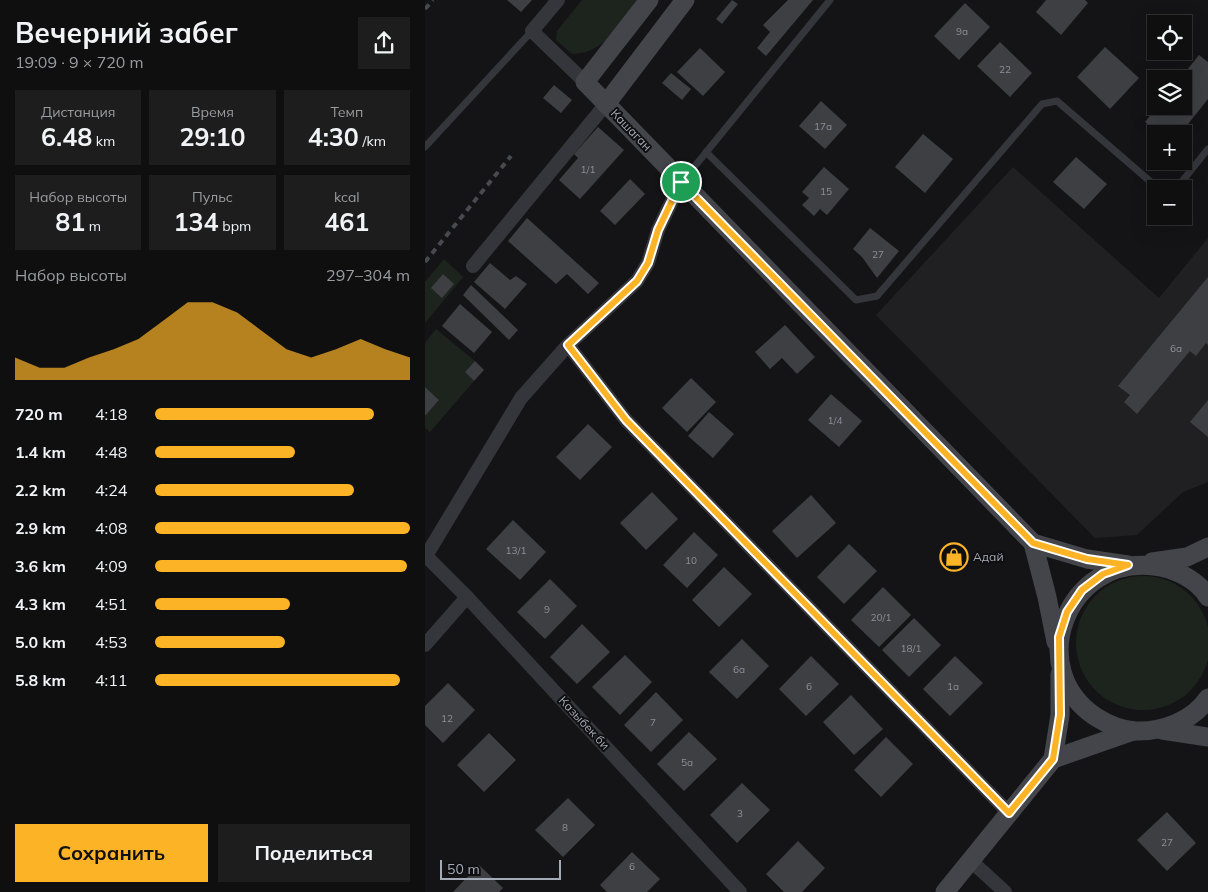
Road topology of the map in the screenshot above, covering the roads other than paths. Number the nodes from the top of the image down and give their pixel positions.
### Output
1 (557, 0) edge
2 (649, 0) edge
3 (685, 0) edge
4 (830, 0) edge
5 (532, 31) junction
6 (585, 82) junction
7 (606, 104) junction
8 (425, 147) edge
9 (1208, 149) edge
10 (706, 152) junction
11 (1149, 180) edge
12 (1183, 180) edge
13 (681, 182) junction
14 (473, 266) dead end
15 (568, 345) junction
16 (1033, 543) junction
17 (1208, 547) edge
18 (426, 556) edge
19 (1134, 565) junction
20 (467, 596) junction
21 (1208, 597) edge
22 (425, 645) edge
23 (1060, 664) junction
24 (1208, 698) edge
25 (1160, 730) junction
26 (1134, 731) junction
27 (1208, 737) edge
28 (1053, 759) junction
29 (1009, 813) junction
30 (970, 860) junction
31 (740, 892) edge
32 (945, 892) edge
33 (1005, 892) edge

1 - 5 street
2 - 6 street
3 - 7 street
4 - 10 lane
5 - 6 street
5 - 8 lane
6 - 7 street, Кашаган
7 - 13 street, Кашаган
7 - 14 street
9 - 12 lane
10 - 11 lane
10 - 13 lane
13 - 15 street
13 - 16 street, Кашаган
15 - 18 street
15 - 29 street
16 - 19 street
16 - 23 street
17 - 19 street
18 - 20 street, Казыбек би
19 - 21 street
19 - 23 street
20 - 22 street
20 - 31 street, Казыбек би
23 - 26 street
23 - 28 street
24 - 25 street
25 - 26 street
25 - 27 street
26 - 28 street
28 - 29 street
29 - 30 street
30 - 32 street
30 - 33 street

